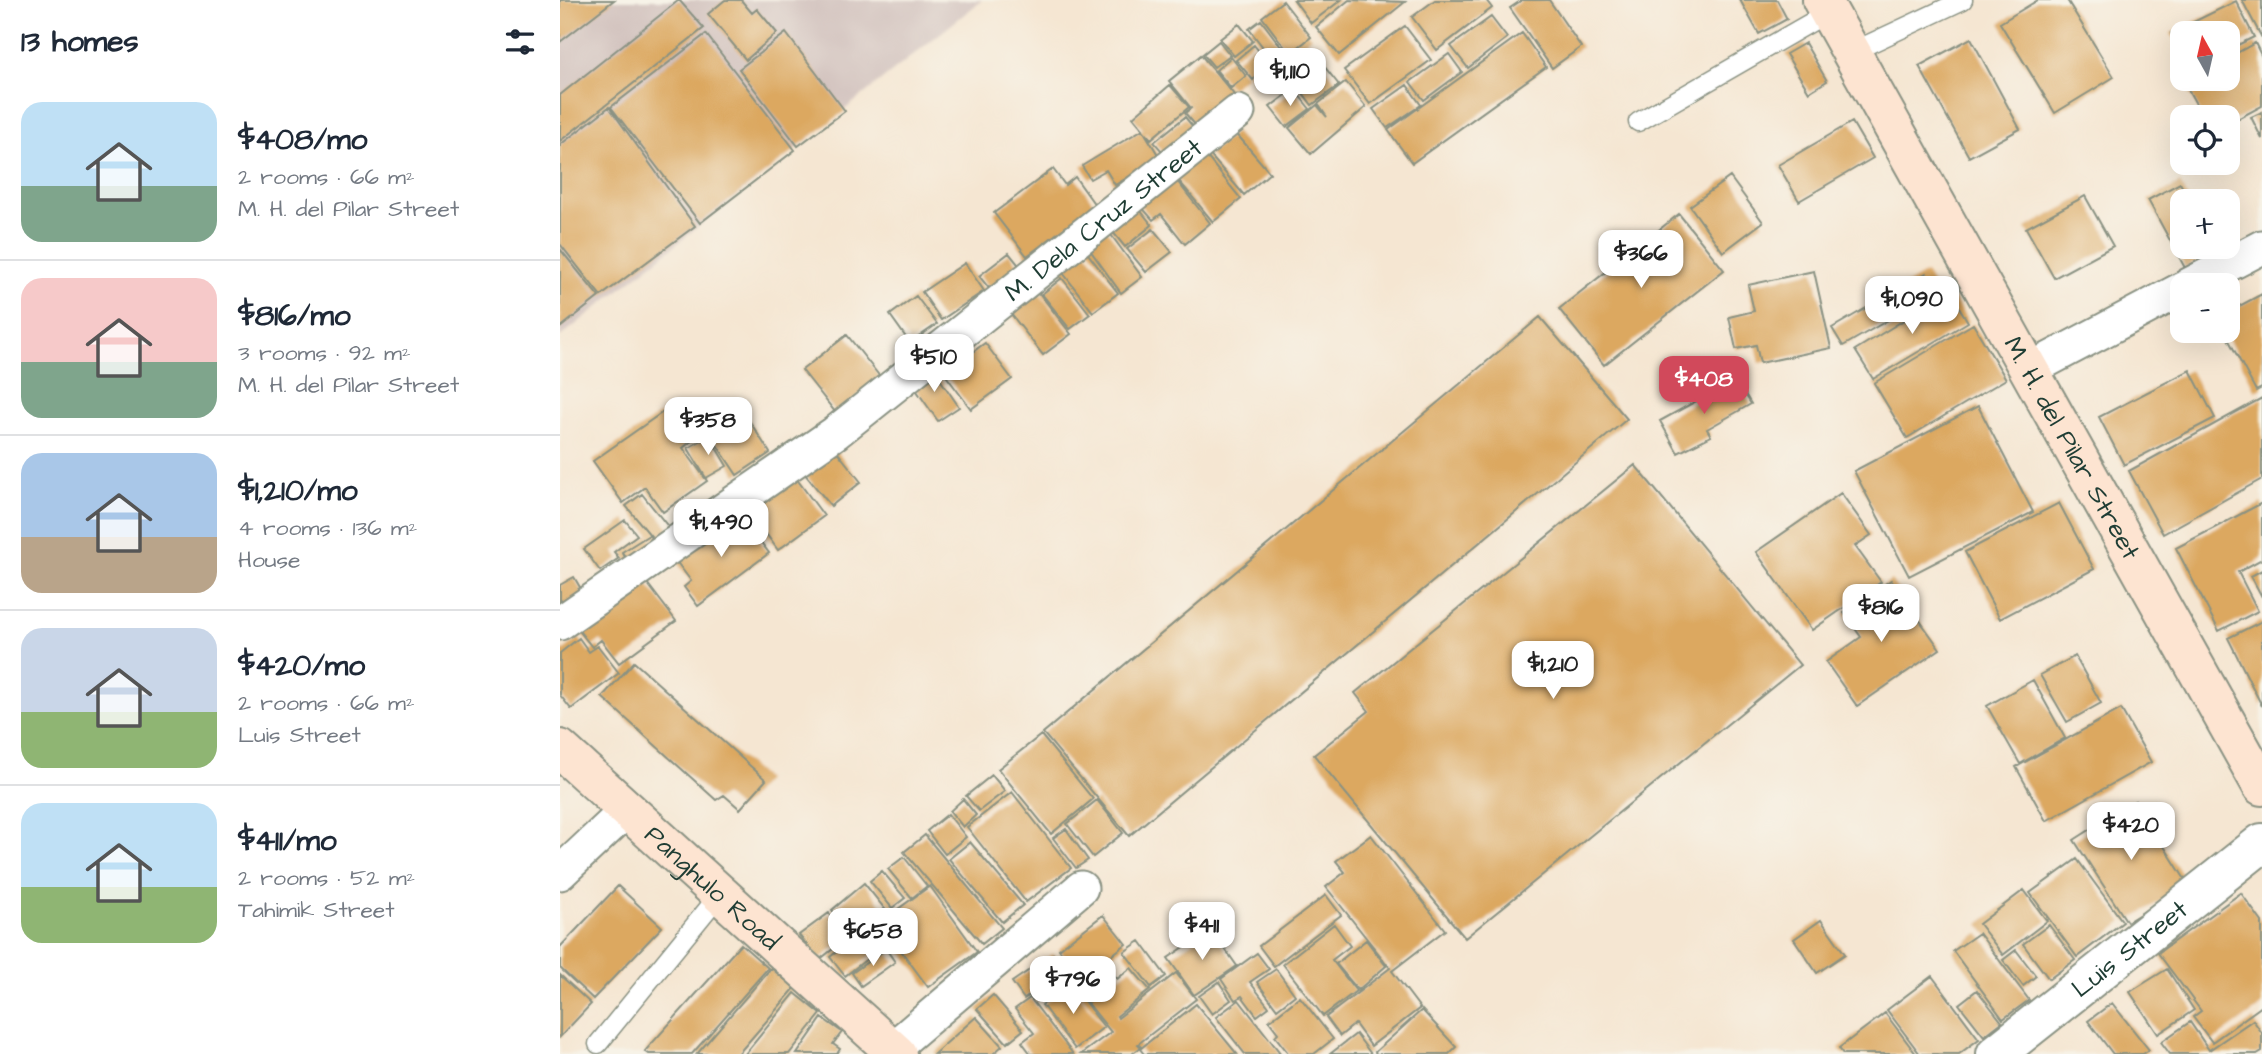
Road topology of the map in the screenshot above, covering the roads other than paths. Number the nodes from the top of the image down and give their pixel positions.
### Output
1 (1963, 0) edge
2 (1826, 6) edge
3 (1852, 52) junction
4 (1238, 112) dead end
5 (1638, 122) dead end
6 (2262, 247) edge
7 (2212, 273) edge
8 (2170, 295) edge
9 (2029, 370) junction
10 (560, 623) edge
11 (560, 749) edge
12 (2262, 786) edge
13 (627, 810) junction
14 (2262, 843) edge
15 (560, 873) edge
16 (1081, 888) dead end
17 (720, 894) junction
18 (598, 1044) dead end
19 (895, 1052) edge
20 (1996, 1054) edge

1 - 3 lane
2 - 3 main road, M. H. del Pilar Street
2 - 5 lane
3 - 9 main road, M. H. del Pilar Street
4 - 10 street, M. Dela Cruz Street
6 - 7 street
8 - 9 street
9 - 12 main road, M. H. del Pilar Street
11 - 13 main road, Panghulo Road
13 - 15 street
13 - 17 main road, Panghulo Road
14 - 20 street, Luis Street
16 - 19 street
17 - 18 lane
17 - 19 main road, Panghulo Road

